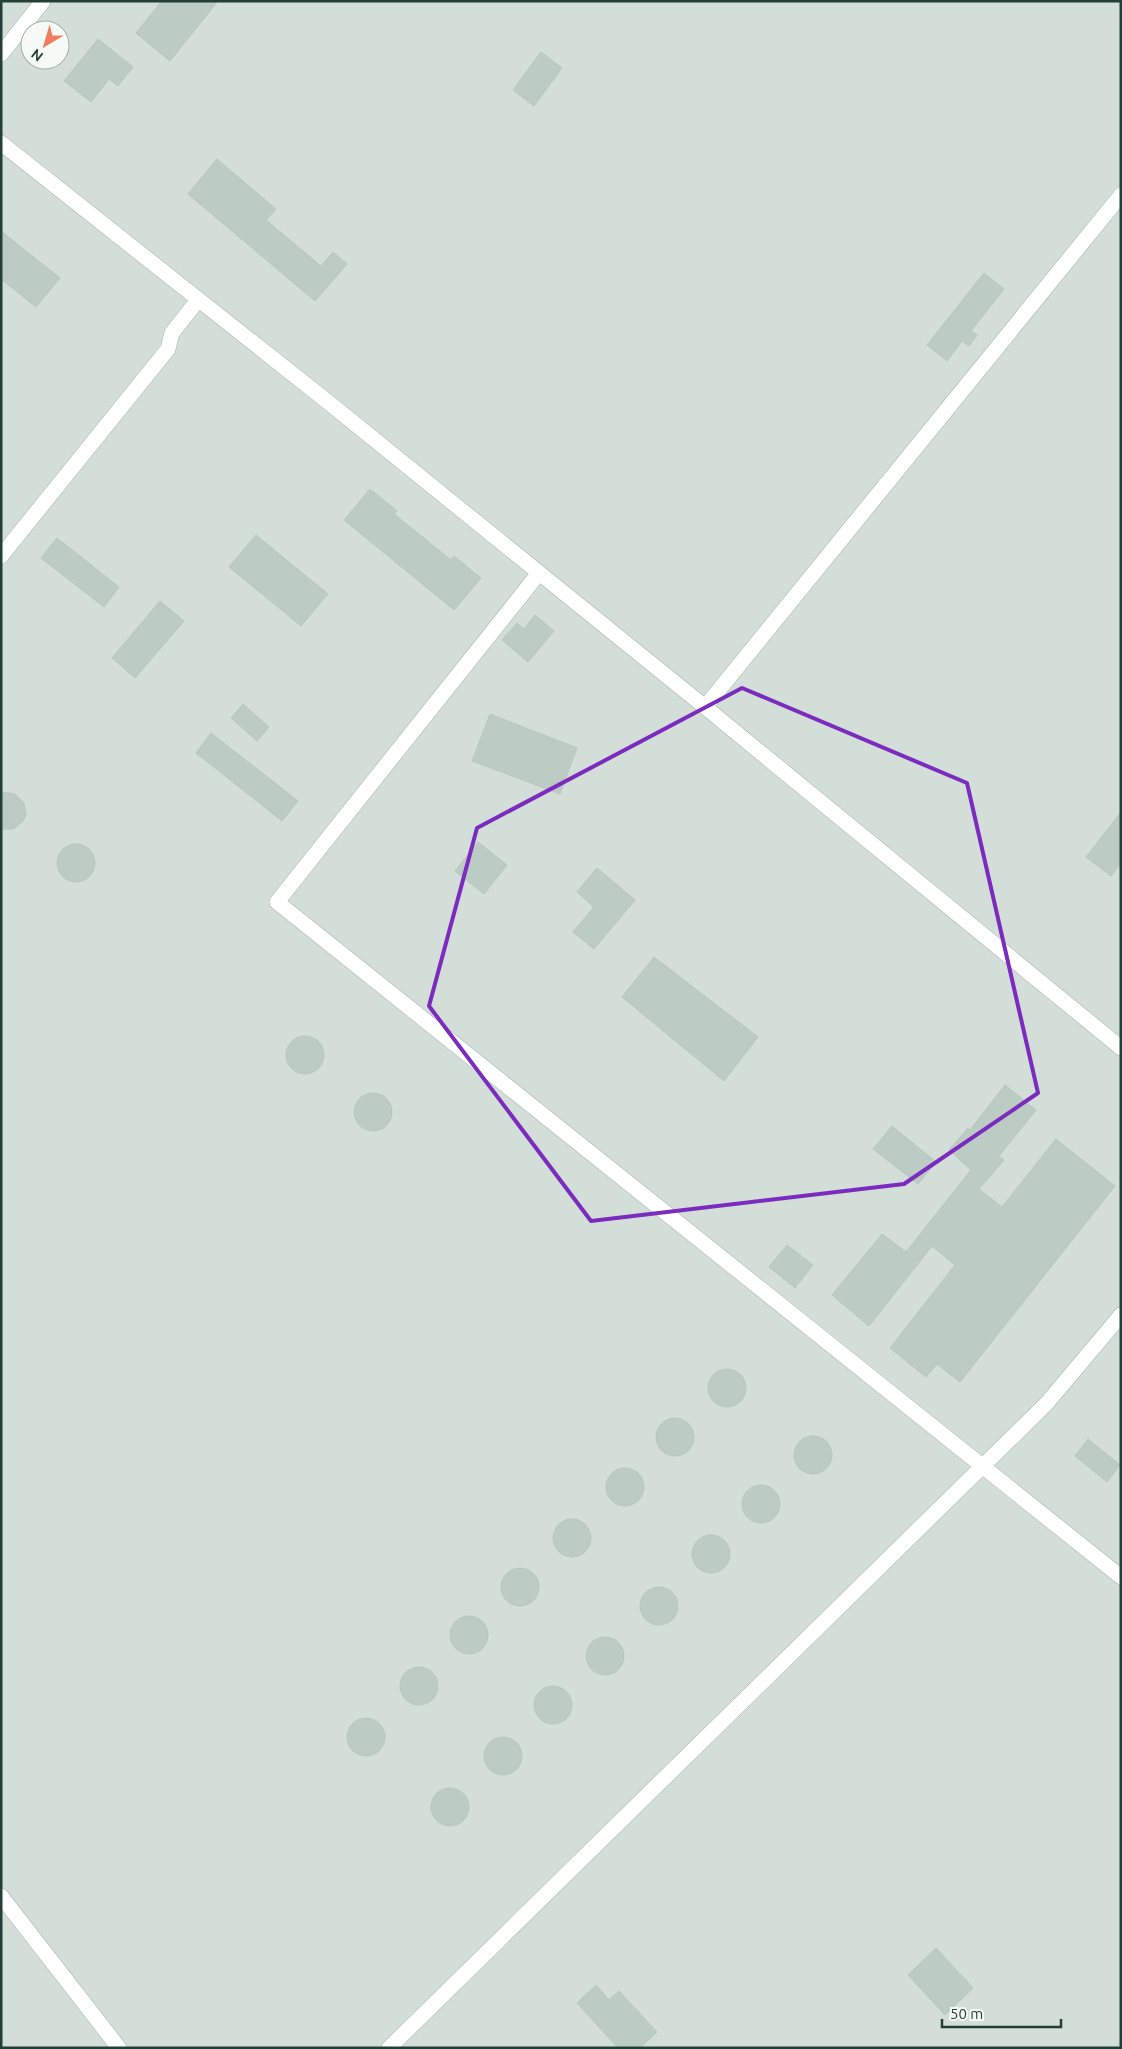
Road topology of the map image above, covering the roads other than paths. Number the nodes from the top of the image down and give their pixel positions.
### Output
1 (43, 1) edge
2 (1, 54) edge
3 (1, 143) edge
4 (1121, 195) edge
5 (198, 300) junction
6 (1, 556) edge
7 (539, 574) junction
8 (705, 708) junction
9 (1121, 1048) edge
10 (1121, 1315) edge
11 (982, 1466) junction
12 (1121, 1578) edge
13 (1, 1896) edge
14 (118, 2048) edge
15 (389, 2048) edge

1 - 2 lane
3 - 5 lane
4 - 8 lane
5 - 6 lane
5 - 7 lane
7 - 8 lane
7 - 11 lane
8 - 9 lane
10 - 11 lane
11 - 12 lane
11 - 15 lane
13 - 14 lane

